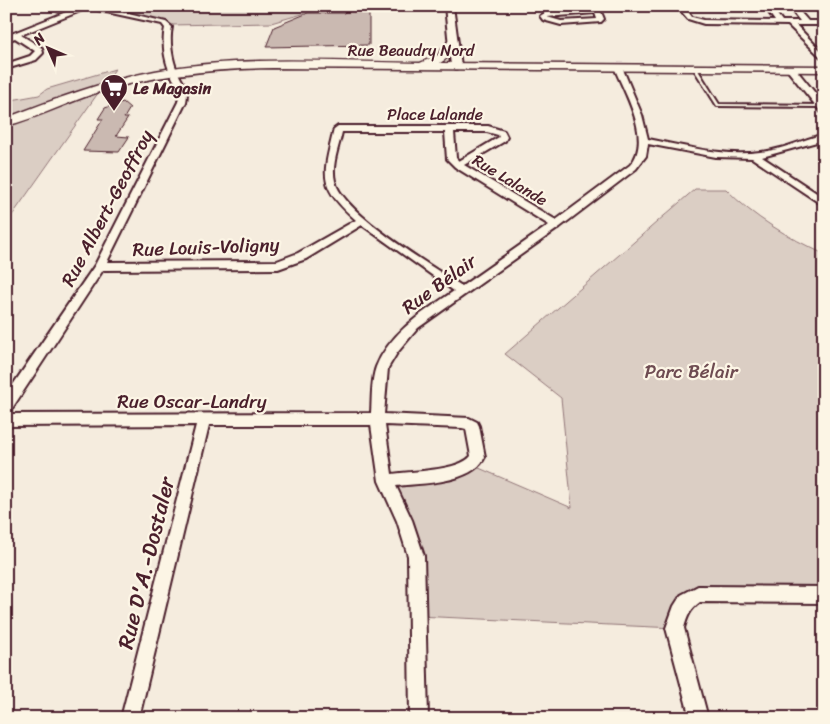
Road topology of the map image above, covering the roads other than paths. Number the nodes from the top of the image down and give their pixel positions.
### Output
1 (88, 6) edge
2 (449, 6) edge
3 (680, 6) edge
4 (767, 6) edge
5 (791, 6) edge
6 (597, 9) edge
7 (806, 22) junction
8 (780, 23) junction
9 (790, 23) junction
10 (824, 23) edge
11 (16, 36) junction
12 (6, 39) edge
13 (453, 42) junction
14 (824, 58) edge
15 (393, 66) junction
16 (456, 66) junction
17 (6, 67) edge
18 (507, 67) junction
19 (618, 67) junction
20 (694, 68) junction
21 (791, 68) junction
22 (824, 69) edge
23 (174, 71) junction
24 (822, 108) edge
25 (6, 122) edge
26 (449, 129) junction
27 (824, 136) edge
28 (644, 142) junction
29 (752, 155) junction
30 (458, 166) junction
31 (824, 203) edge
32 (362, 220) junction
33 (556, 225) junction
34 (100, 266) junction
35 (462, 291) junction
36 (6, 406) edge
37 (204, 419) junction
38 (377, 419) junction
39 (6, 420) edge
40 (386, 481) junction
41 (824, 595) edge
42 (130, 718) edge
43 (419, 718) edge
44 (698, 718) edge

1 - 11 street
1 - 23 street, Rue Albert-Geoffroy
2 - 13 street
3 - 8 street
4 - 8 street
5 - 7 street
6 - 6 street
7 - 9 street
7 - 10 street
8 - 9 street
9 - 14 street
11 - 12 street
11 - 17 street
13 - 15 main road
13 - 16 street
13 - 18 main road
15 - 16 main road, Rue Beaudry Nord
15 - 23 main road, Rue Beaudry Nord
16 - 18 main road, Rue Beaudry Nord
18 - 19 main road, Rue Beaudry Nord
19 - 20 main road, Rue Beaudry Nord
19 - 28 street
20 - 21 main road, Rue Beaudry Nord
20 - 24 lane
21 - 22 main road, Rue Beaudry Nord
21 - 24 street
23 - 25 main road, Rue Beaudry Nord
23 - 34 street, Rue Albert-Geoffroy
26 - 30 street, Rue Lalande
26 - 30 street, Place Lalande
26 - 32 street, Place Lalande
27 - 29 street
28 - 29 street
28 - 33 street, Rue Bélair
29 - 31 street
30 - 33 street, Rue Lalande
32 - 34 street, Rue Louis-Voligny
32 - 35 street
33 - 35 street, Rue Bélair
34 - 36 street, Rue Albert-Geoffroy
35 - 38 street, Rue Bélair
37 - 38 street, Rue Oscar-Landry
37 - 39 street, Rue Oscar-Landry
37 - 42 street, Rue D'A.-Dostaler
38 - 40 street, Rue Bélair
38 - 40 street, Rue Oscar-Landry
40 - 43 street, Rue Bélair
41 - 44 street

